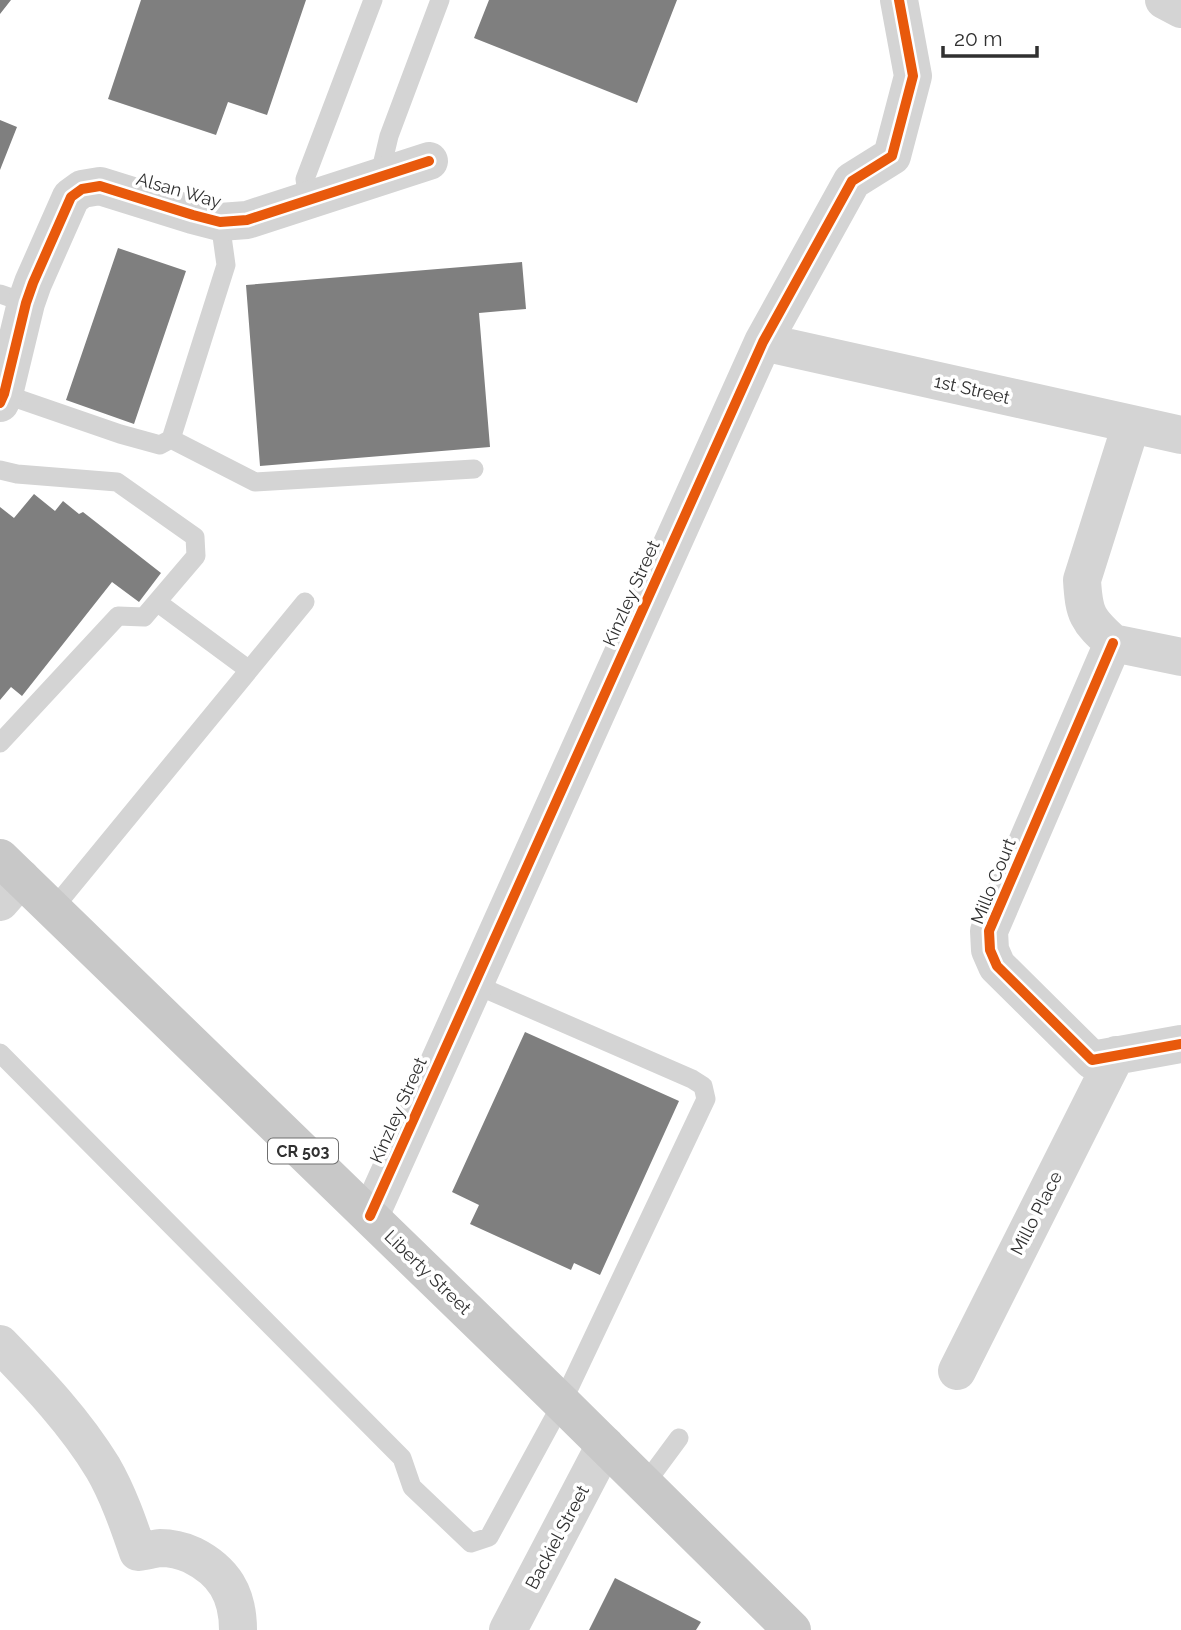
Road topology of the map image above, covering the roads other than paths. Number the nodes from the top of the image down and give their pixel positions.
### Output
1 (373, 0) edge
2 (440, 0) edge
3 (899, 0) edge
4 (1164, 0) edge
5 (1181, 9) edge
6 (429, 161) dead end
7 (379, 178) junction
8 (308, 201) junction
9 (220, 222) junction
10 (13, 298) edge
11 (763, 342) junction
12 (2, 399) edge
13 (1131, 425) junction
14 (1181, 435) edge
15 (171, 439) junction
16 (474, 468) dead end
17 (0, 470) edge
18 (157, 602) junction
19 (304, 602) dead end
20 (1113, 643) junction
21 (1181, 657) edge
22 (249, 670) junction
23 (0, 743) edge
24 (7, 879) edge
25 (53, 909) junction
26 (474, 984) junction
27 (1181, 1044) edge
28 (0, 1053) edge
29 (1116, 1055) junction
30 (370, 1216) junction
31 (0, 1344) edge
32 (957, 1371) dead end
33 (562, 1403) junction
34 (680, 1438) dead end
35 (605, 1445) junction
36 (645, 1484) junction
37 (238, 1630) edge
38 (508, 1630) edge
39 (792, 1630) edge

1 - 8 lane
2 - 7 lane
3 - 11 street, Kinzley Street
4 - 5 street
6 - 7 street, Alsan Way
7 - 8 street, Alsan Way
8 - 9 street, Alsan Way
9 - 10 street, Alsan Way
9 - 15 lane
10 - 12 street, Alsan Way
11 - 13 street, 1st Street
11 - 26 street, Kinzley Street
12 - 15 lane
13 - 14 street, 1st Street
13 - 20 street
15 - 16 lane
17 - 18 lane
18 - 22 lane
18 - 23 lane
19 - 22 lane
20 - 21 street
20 - 29 street, Millo Court
22 - 25 lane
24 - 25 main road, Liberty Street / CR 503
25 - 30 main road, Liberty Street / CR 503
26 - 30 street, Kinzley Street
26 - 33 lane
27 - 29 street, Millo Court
28 - 33 lane
29 - 32 street, Millo Place
30 - 33 main road, Liberty Street / CR 503
31 - 37 street
33 - 35 main road, Liberty Street / CR 503
34 - 36 lane
35 - 36 main road, Liberty Street / CR 503
35 - 38 street, Backiel Street
36 - 39 main road, Liberty Street / CR 503

